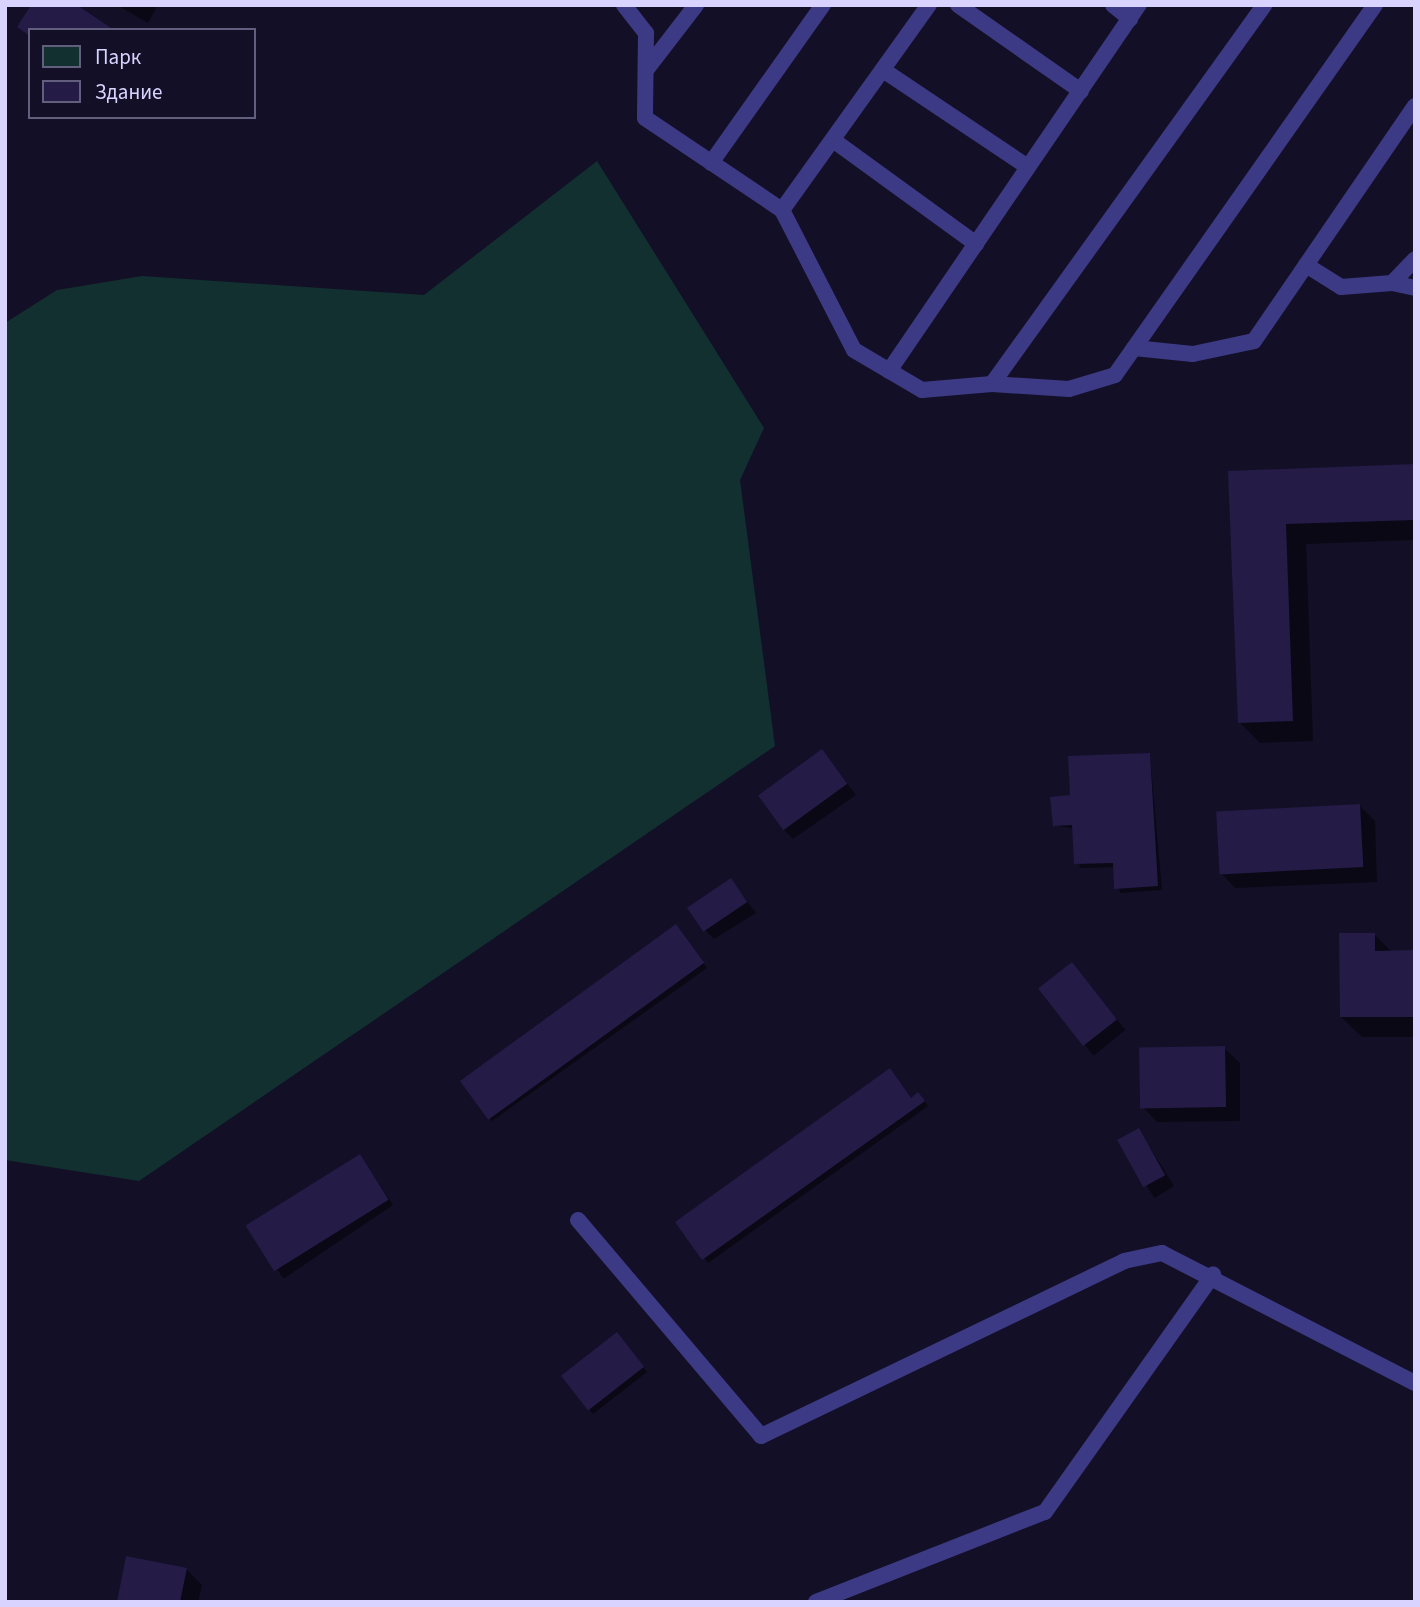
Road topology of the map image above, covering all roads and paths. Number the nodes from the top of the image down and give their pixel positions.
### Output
1 (624, 5) edge
2 (696, 5) edge
3 (823, 5) edge
4 (929, 5) edge
5 (958, 5) edge
6 (1113, 5) edge
7 (1264, 5) edge
8 (1375, 5) edge
9 (1135, 12) edge
10 (646, 70) junction
11 (883, 70) junction
12 (1081, 91) junction
13 (1415, 106) edge
14 (833, 140) junction
15 (711, 163) junction
16 (1028, 167) junction
17 (782, 211) junction
18 (976, 244) junction
19 (1415, 259) edge
20 (1306, 265) junction
21 (1392, 284) junction
22 (1415, 288) edge
23 (1134, 348) junction
24 (889, 371) junction
25 (992, 384) junction
26 (578, 1220) dead end
27 (1213, 1275) junction
28 (1415, 1383) edge
29 (816, 1602) edge

1 - 10 lane
2 - 10 lane
3 - 15 lane
4 - 11 lane
5 - 12 lane
6 - 9 lane
7 - 25 lane
8 - 23 lane
9 - 12 lane
10 - 15 lane
11 - 14 lane
11 - 16 lane
12 - 16 lane
13 - 20 lane
14 - 17 lane
14 - 18 lane
15 - 17 lane
16 - 18 lane
17 - 24 lane
18 - 24 lane
19 - 21 lane
20 - 21 lane
20 - 23 lane
21 - 22 lane
23 - 25 lane
24 - 25 lane
26 - 27 lane
27 - 28 lane
27 - 29 lane

